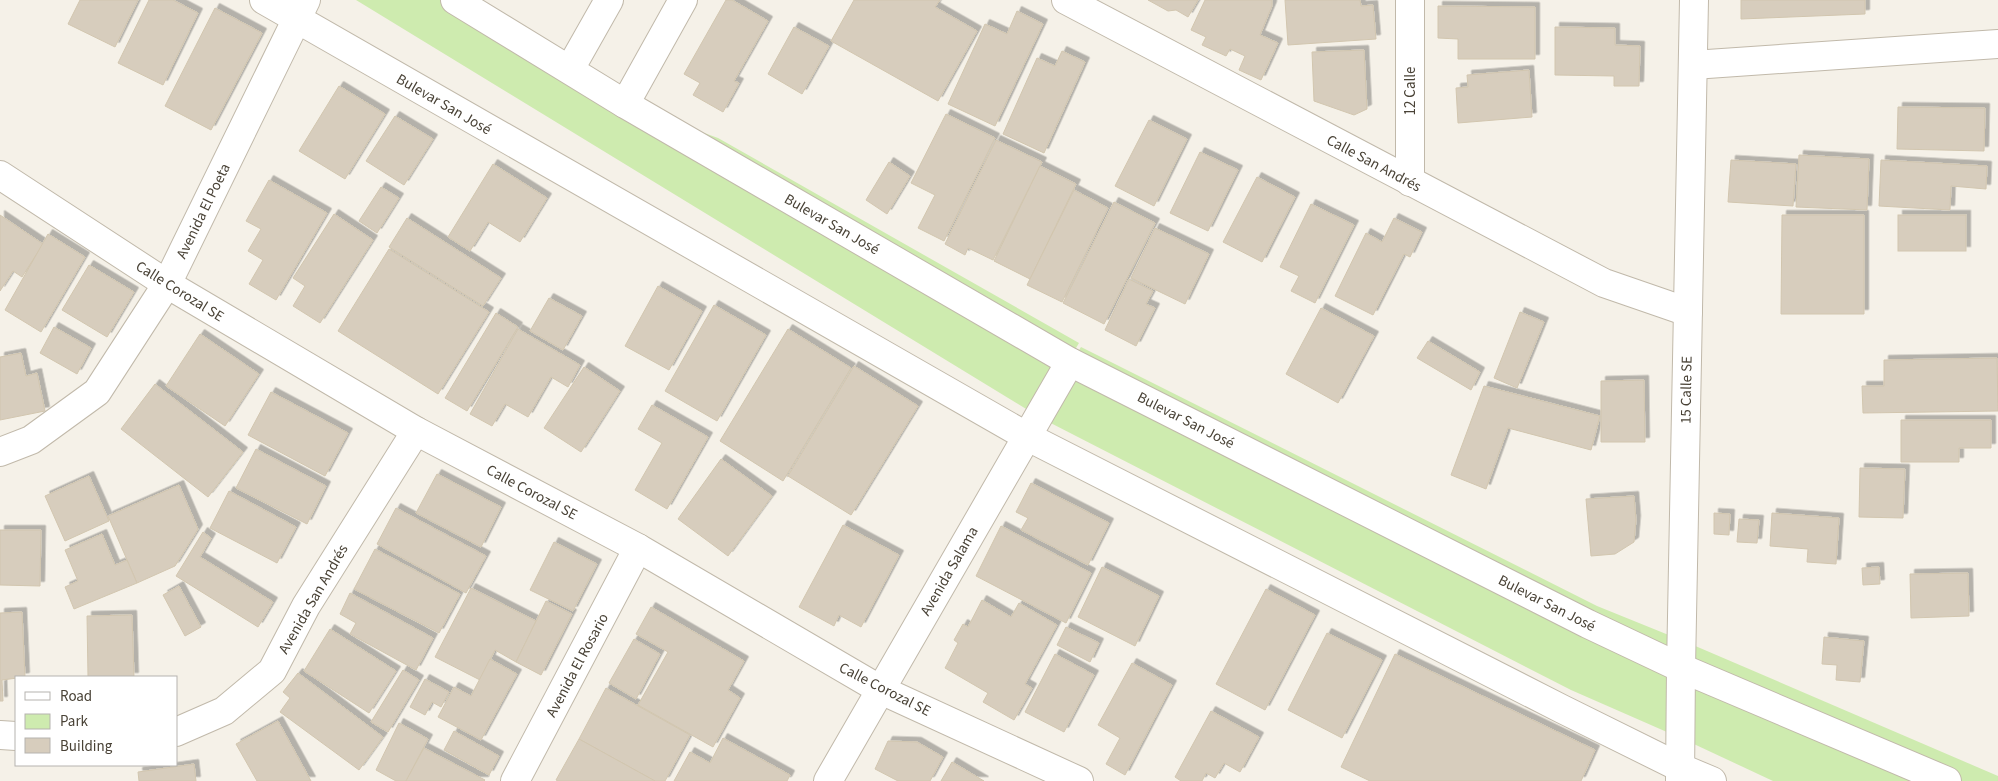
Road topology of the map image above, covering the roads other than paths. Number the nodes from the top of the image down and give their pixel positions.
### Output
1 (264, 0) edge
2 (455, 0) edge
3 (609, 0) edge
4 (683, 0) edge
5 (1066, 0) edge
6 (1410, 0) edge
7 (1694, 0) edge
8 (301, 10) edge
9 (1998, 44) edge
10 (1693, 64) junction
11 (570, 69) junction
12 (625, 104) junction
13 (0, 175) edge
14 (1410, 182) junction
15 (167, 284) junction
16 (1688, 312) junction
17 (1070, 362) junction
18 (416, 431) junction
19 (1026, 436) junction
20 (0, 452) edge
21 (638, 548) junction
22 (1681, 668) junction
23 (881, 690) junction
24 (178, 731) edge
25 (0, 735) edge
26 (15, 736) edge
27 (1680, 775) edge
28 (515, 781) edge
29 (828, 781) edge
30 (1079, 781) edge
31 (1712, 781) edge
32 (1947, 781) edge

1 - 8 street, Bulevar San José
2 - 11 street, Bulevar San José
3 - 11 street
4 - 12 street
5 - 14 street, Calle San Andrés
6 - 14 street, 12 Calle
7 - 10 street, 15 Calle SE
8 - 15 street, Avenida El Poeta
8 - 19 street, Bulevar San José
9 - 10 street
10 - 16 street, 15 Calle SE
11 - 12 street, Bulevar San José
12 - 17 street, Bulevar San José
13 - 15 street, Calle Corozal SE
14 - 16 street, Calle San Andrés
15 - 18 street, Calle Corozal SE
15 - 20 street, Avenida El Poeta
16 - 22 street, 15 Calle SE
17 - 19 street, Avenida Salama
17 - 22 street, Bulevar San José
18 - 21 street, Calle Corozal SE
18 - 24 street, Avenida San Andrés
19 - 23 street, Avenida Salama
19 - 27 street, Bulevar San José
21 - 23 street, Calle Corozal SE
21 - 28 street, Avenida El Rosario
22 - 27 street, 15 Calle SE
22 - 32 street, Bulevar San José
23 - 29 street, Avenida Salama
23 - 30 street, Calle Corozal SE
25 - 26 street
27 - 31 street, Bulevar San José

